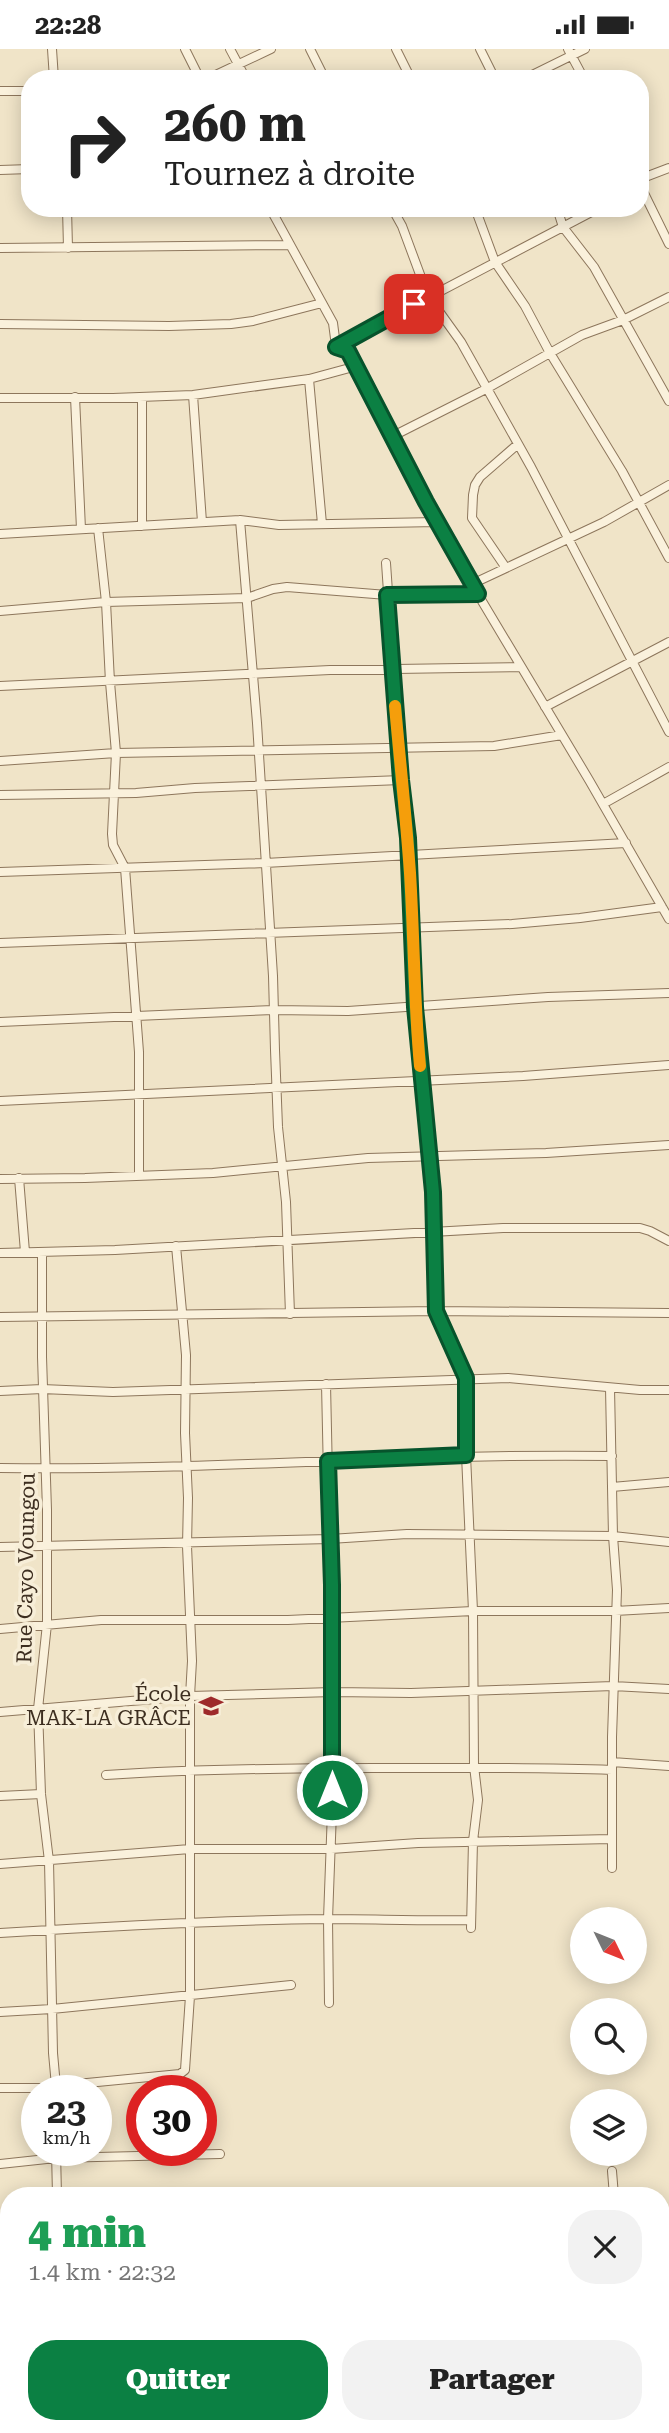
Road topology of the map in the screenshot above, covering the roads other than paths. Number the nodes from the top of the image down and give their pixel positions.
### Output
1 (52, 49) edge
2 (185, 49) edge
3 (230, 49) edge
4 (271, 49) edge
5 (310, 49) edge
6 (396, 49) edge
7 (480, 49) edge
8 (585, 49) edge
9 (570, 52) edge
10 (238, 64) junction
11 (53, 70) edge
12 (196, 70) edge
13 (226, 70) edge
14 (241, 70) edge
15 (320, 70) edge
16 (406, 70) edge
17 (490, 70) edge
18 (539, 70) edge
19 (579, 70) edge
20 (21, 91) edge
21 (0, 92) edge
22 (669, 168) edge
23 (21, 169) edge
24 (0, 170) edge
25 (649, 176) edge
26 (649, 203) edge
27 (66, 217) edge
28 (275, 217) edge
29 (397, 217) edge
30 (478, 217) edge
31 (560, 217) edge
32 (582, 217) edge
33 (563, 227) junction
34 (290, 244) junction
35 (669, 244) edge
36 (0, 248) edge
37 (68, 248) junction
38 (495, 262) junction
39 (428, 296) junction
40 (669, 297) edge
41 (322, 303) junction
42 (623, 320) junction
43 (0, 324) edge
44 (336, 347) junction
45 (550, 353) junction
46 (357, 366) junction
47 (309, 379) junction
48 (486, 389) junction
49 (193, 395) junction
50 (75, 397) junction
51 (142, 397) junction
52 (0, 398) edge
53 (669, 401) edge
54 (393, 436) junction
55 (518, 445) junction
56 (669, 485) edge
57 (638, 502) junction
58 (240, 520) junction
59 (202, 522) junction
60 (437, 522) junction
61 (322, 524) junction
62 (142, 526) junction
63 (98, 529) junction
64 (81, 530) junction
65 (0, 534) edge
66 (568, 540) junction
67 (669, 558) edge
68 (386, 563) dead end
69 (506, 568) junction
70 (472, 585) junction
71 (478, 594) junction
72 (387, 595) junction
73 (247, 597) junction
74 (106, 602) junction
75 (0, 611) edge
76 (669, 642) edge
77 (632, 662) junction
78 (521, 667) junction
79 (392, 669) junction
80 (253, 675) junction
81 (110, 682) junction
82 (0, 686) edge
83 (545, 707) junction
84 (669, 732) edge
85 (562, 735) junction
86 (399, 747) junction
87 (259, 750) junction
88 (116, 753) junction
89 (0, 761) edge
90 (669, 767) edge
91 (401, 780) junction
92 (261, 785) junction
93 (115, 793) junction
94 (0, 795) edge
95 (604, 804) junction
96 (626, 843) junction
97 (409, 856) junction
98 (265, 863) junction
99 (125, 868) junction
100 (0, 872) edge
101 (662, 907) junction
102 (669, 919) edge
103 (412, 926) junction
104 (269, 931) junction
105 (130, 939) junction
106 (0, 943) edge
107 (669, 993) edge
108 (415, 1007) junction
109 (273, 1010) junction
110 (135, 1017) junction
111 (0, 1022) edge
112 (669, 1065) edge
113 (421, 1081) junction
114 (277, 1087) junction
115 (139, 1095) junction
116 (0, 1101) edge
117 (669, 1145) edge
118 (427, 1156) junction
119 (282, 1165) junction
120 (139, 1176) junction
121 (19, 1178) junction
122 (0, 1179) edge
123 (432, 1231) junction
124 (286, 1241) junction
125 (669, 1241) edge
126 (176, 1246) junction
127 (25, 1252) junction
128 (42, 1252) junction
129 (0, 1253) edge
130 (436, 1311) junction
131 (669, 1313) edge
132 (289, 1314) junction
133 (182, 1315) junction
134 (0, 1317) edge
135 (42, 1317) junction
136 (466, 1378) junction
137 (326, 1384) junction
138 (610, 1388) junction
139 (42, 1389) junction
140 (186, 1389) junction
141 (669, 1390) edge
142 (0, 1391) edge
143 (466, 1455) junction
144 (612, 1456) junction
145 (328, 1461) junction
146 (186, 1466) junction
147 (0, 1468) edge
148 (45, 1468) junction
149 (669, 1482) edge
150 (612, 1487) junction
151 (470, 1536) junction
152 (613, 1537) junction
153 (330, 1539) junction
154 (187, 1541) junction
155 (669, 1542) edge
156 (46, 1546) junction
157 (0, 1548) edge
158 (669, 1608) edge
159 (473, 1611) junction
160 (615, 1611) junction
161 (331, 1618) junction
162 (190, 1621) junction
163 (47, 1624) junction
164 (0, 1629) edge
165 (613, 1686) junction
166 (669, 1689) edge
167 (472, 1691) junction
168 (333, 1692) junction
169 (190, 1696) junction
170 (38, 1709) junction
171 (0, 1712) edge
172 (474, 1766) junction
173 (612, 1766) junction
174 (669, 1766) edge
175 (331, 1768) junction
176 (189, 1770) junction
177 (106, 1775) dead end
178 (41, 1794) junction
179 (0, 1796) edge
180 (611, 1839) junction
181 (473, 1841) junction
182 (190, 1849) junction
183 (331, 1849) junction
184 (49, 1861) junction
185 (0, 1864) edge
186 (612, 1868) dead end
187 (328, 1919) junction
188 (190, 1923) junction
189 (51, 1930) junction
190 (0, 1933) edge
191 (291, 1985) dead end
192 (190, 1996) junction
193 (329, 2003) dead end
194 (52, 2009) junction
195 (0, 2012) edge
196 (55, 2075) edge
197 (112, 2082) edge
198 (0, 2088) edge
199 (21, 2088) edge
200 (220, 2154) dead end
201 (112, 2155) edge
202 (21, 2161) edge
203 (0, 2164) edge
204 (56, 2166) edge
205 (612, 2171) dead end
206 (57, 2187) edge
207 (613, 2187) edge

1 - 11 street
2 - 12 street
3 - 10 street
4 - 10 street
5 - 15 street
6 - 16 street
7 - 17 street
8 - 9 street
9 - 18 street
9 - 19 street
10 - 13 street
10 - 14 street
20 - 21 street
22 - 25 street
23 - 24 street
26 - 35 street
27 - 37 street
28 - 34 street
29 - 39 street
30 - 38 street
31 - 33 street
32 - 33 street
33 - 38 street
33 - 42 street
34 - 37 street
34 - 41 street
36 - 37 street
38 - 39 street
38 - 45 street
39 - 44 street
39 - 48 street
40 - 42 street
41 - 43 street
41 - 44 street
42 - 45 street
42 - 53 street
44 - 46 street
45 - 48 street
45 - 57 street
46 - 47 street
46 - 54 street
47 - 49 street
47 - 61 street
48 - 54 street
48 - 55 street
49 - 51 street
49 - 59 street
50 - 51 street
50 - 52 street
50 - 64 street
51 - 62 street
54 - 60 street
55 - 66 street
55 - 69 street
56 - 57 street
57 - 66 street
57 - 67 street
58 - 59 street
58 - 61 street
58 - 73 street
59 - 62 street
60 - 61 street
60 - 70 street
62 - 63 street
63 - 64 street
63 - 74 street
64 - 65 street
66 - 69 street
66 - 77 street
68 - 72 street
69 - 70 street
70 - 71 street
71 - 72 street
71 - 78 street
72 - 73 street
72 - 79 street
73 - 74 street
73 - 80 street
74 - 75 street
74 - 81 street
76 - 77 street
77 - 83 street
77 - 84 street
78 - 79 street
78 - 83 street
79 - 80 street
79 - 86 street
80 - 81 street
80 - 87 street
81 - 82 street
81 - 88 street
83 - 85 street
85 - 86 street
85 - 95 street
86 - 87 street
86 - 91 street
87 - 88 street
87 - 92 street
88 - 89 street
88 - 93 street
90 - 95 street
91 - 92 street
91 - 97 street
92 - 93 street
92 - 98 street
93 - 94 street
93 - 99 street
95 - 96 street
96 - 97 street
96 - 101 street
97 - 98 street
97 - 103 street
98 - 99 street
98 - 104 street
99 - 100 street
99 - 105 street
101 - 102 street
101 - 103 street
103 - 104 street
103 - 108 street
104 - 105 street
104 - 109 street
105 - 106 street
105 - 110 street
107 - 108 street
108 - 109 street
108 - 113 street
109 - 110 street
109 - 114 street
110 - 111 street
110 - 115 street
112 - 113 street
113 - 114 street
113 - 118 street
114 - 115 street
114 - 119 street
115 - 116 street
115 - 120 street
117 - 118 street
118 - 119 street
118 - 123 street
119 - 120 street
119 - 124 street
120 - 121 street
121 - 122 street
121 - 127 street
123 - 124 street
123 - 125 street
123 - 130 street
124 - 126 street
124 - 132 street
126 - 128 street
126 - 133 street
127 - 128 street
127 - 129 street
128 - 135 street, Rue Cayo Voungou
130 - 131 street
130 - 132 street
130 - 136 street
132 - 133 street
133 - 135 street
133 - 140 street
134 - 135 street
135 - 139 street, Rue Cayo Voungou
136 - 137 street
136 - 138 street
136 - 143 street
137 - 140 street
137 - 145 street
138 - 141 street
138 - 144 street
139 - 140 street
139 - 142 street
139 - 148 street, Rue Cayo Voungou
140 - 146 street
143 - 144 street
143 - 145 street
143 - 151 street
144 - 150 street
145 - 146 street
145 - 153 street
146 - 148 street
146 - 154 street
147 - 148 street
148 - 156 street, Rue Cayo Voungou
149 - 150 street
150 - 152 street
151 - 152 street
151 - 153 street
151 - 159 street
152 - 155 street
152 - 160 street
153 - 154 street
153 - 161 street
154 - 156 street
154 - 162 street
156 - 157 street
156 - 163 street, Rue Cayo Voungou
158 - 160 street
159 - 160 street
159 - 161 street
159 - 167 street
160 - 165 street
161 - 162 street
161 - 168 street
162 - 163 street
162 - 169 street
163 - 164 street
163 - 170 street, Rue Cayo Voungou
165 - 166 street
165 - 167 street
165 - 173 street
167 - 168 street
167 - 172 street
168 - 169 street
168 - 175 street
169 - 170 street
169 - 176 street
170 - 171 street
170 - 178 street, Rue Cayo Voungou
172 - 173 street
172 - 175 street
172 - 181 street
173 - 174 street
173 - 180 street
175 - 176 street
175 - 183 street
176 - 177 street
176 - 182 street
178 - 179 street
178 - 184 street, Rue Cayo Voungou
180 - 181 street
180 - 186 street
181 - 183 street
181 - 187 street
182 - 183 street
182 - 184 street
182 - 188 street
183 - 187 street
184 - 185 street
184 - 189 street, Rue Cayo Voungou
187 - 188 street
187 - 193 street
188 - 189 street
188 - 192 street
189 - 190 street
189 - 194 street, Rue Cayo Voungou
191 - 192 street
192 - 194 street
192 - 197 street
194 - 195 street
194 - 196 street, Rue Cayo Voungou
198 - 199 street
200 - 201 street
202 - 203 street
204 - 206 street
205 - 207 street

